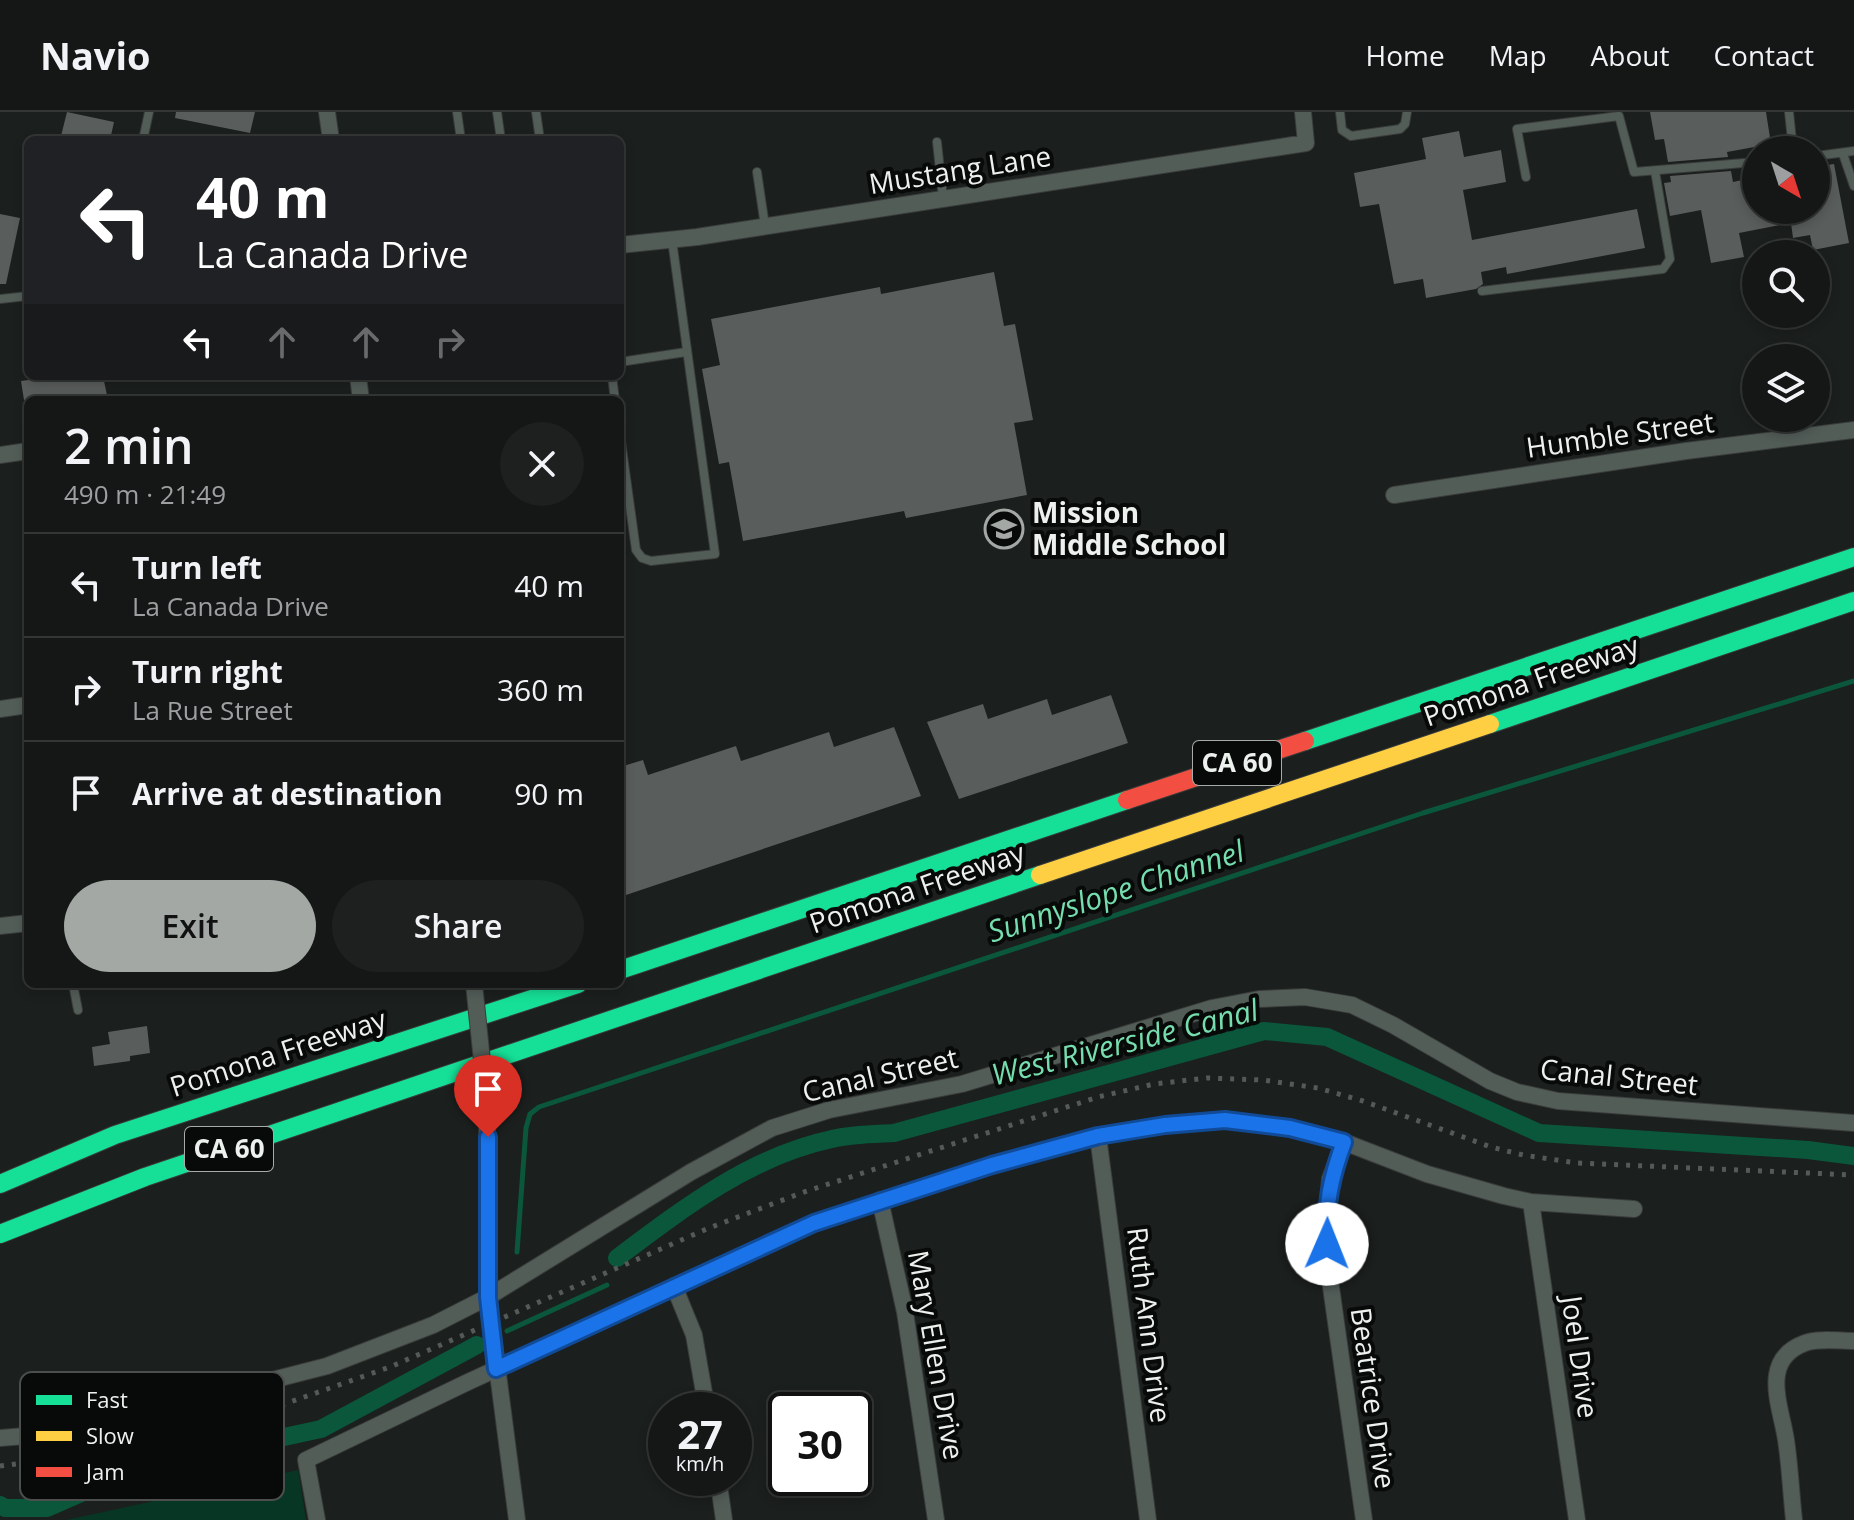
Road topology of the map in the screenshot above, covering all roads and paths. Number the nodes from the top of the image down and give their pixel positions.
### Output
1 (149, 112) edge
2 (327, 112) edge
3 (457, 112) edge
4 (497, 112) edge
5 (536, 112) edge
6 (1303, 112) edge
7 (1340, 112) edge
8 (1407, 112) edge
9 (1789, 112) edge
10 (144, 136) edge
11 (330, 136) edge
12 (460, 136) edge
13 (500, 136) edge
14 (539, 136) edge
15 (1792, 136) edge
16 (937, 142) dead end
17 (1854, 151) edge
18 (1843, 154) junction
19 (1830, 155) edge
20 (1742, 163) edge
21 (1655, 171) junction
22 (757, 172) dead end
23 (1526, 177) dead end
24 (1854, 186) edge
25 (943, 199) junction
26 (765, 227) junction
27 (672, 240) junction
28 (624, 245) edge
29 (1482, 291) dead end
30 (24, 296) edge
31 (0, 299) edge
32 (686, 352) junction
33 (624, 361) edge
34 (1854, 430) edge
35 (24, 452) edge
36 (0, 455) edge
37 (624, 463) edge
38 (1394, 495) dead end
39 (1854, 557) edge
40 (1854, 601) edge
41 (24, 706) edge
42 (0, 709) edge
43 (24, 923) edge
44 (0, 926) edge
45 (624, 969) edge
46 (74, 988) edge
47 (474, 988) edge
48 (566, 988) edge
49 (78, 1010) dead end
50 (1854, 1123) edge
51 (1098, 1136) junction
52 (1344, 1142) junction
53 (0, 1184) edge
54 (880, 1200) junction
55 (1531, 1202) junction
56 (1634, 1209) dead end
57 (0, 1234) edge
58 (674, 1286) junction
59 (488, 1297) junction
60 (1854, 1341) edge
61 (496, 1369) junction
62 (284, 1377) edge
63 (704, 1392) edge
64 (20, 1436) edge
65 (0, 1438) edge
66 (721, 1496) edge
67 (317, 1520) edge
68 (517, 1520) edge
69 (724, 1520) edge
70 (936, 1520) edge
71 (1148, 1520) edge
72 (1364, 1520) edge
73 (1577, 1520) edge
74 (1794, 1520) edge

1 - 10 lane
2 - 11 street
3 - 12 lane
4 - 13 lane
5 - 14 lane
6 - 25 street, Mustang Lane
7 - 8 lane
9 - 15 lane
16 - 25 lane
17 - 18 lane
18 - 19 lane
18 - 24 lane
20 - 21 lane
21 - 23 lane
21 - 29 lane
22 - 26 lane
25 - 26 street, Mustang Lane
26 - 27 street, Mustang Lane
27 - 28 street, Mustang Lane
27 - 32 lane
30 - 31 lane
32 - 33 lane
32 - 37 lane
34 - 38 street, Humble Street
35 - 36 street
39 - 45 highway, Pomona Freeway / CA 60
40 - 57 highway, Pomona Freeway / CA 60
41 - 42 street
43 - 44 street
46 - 49 lane
47 - 59 street, bridge
48 - 53 highway, Pomona Freeway / CA 60
50 - 59 street, Canal Street
51 - 52 street
51 - 54 street
51 - 71 street, Ruth Ann Drive
52 - 55 street
52 - 72 street, Beatrice Drive
54 - 58 street
54 - 70 street, Mary Ellen Drive
55 - 56 street
55 - 73 street, Joel Drive
58 - 61 street
58 - 63 street
59 - 61 street
59 - 62 street, Canal Street
60 - 74 street
61 - 67 street
61 - 68 street
64 - 65 street, Canal Street
66 - 69 street

